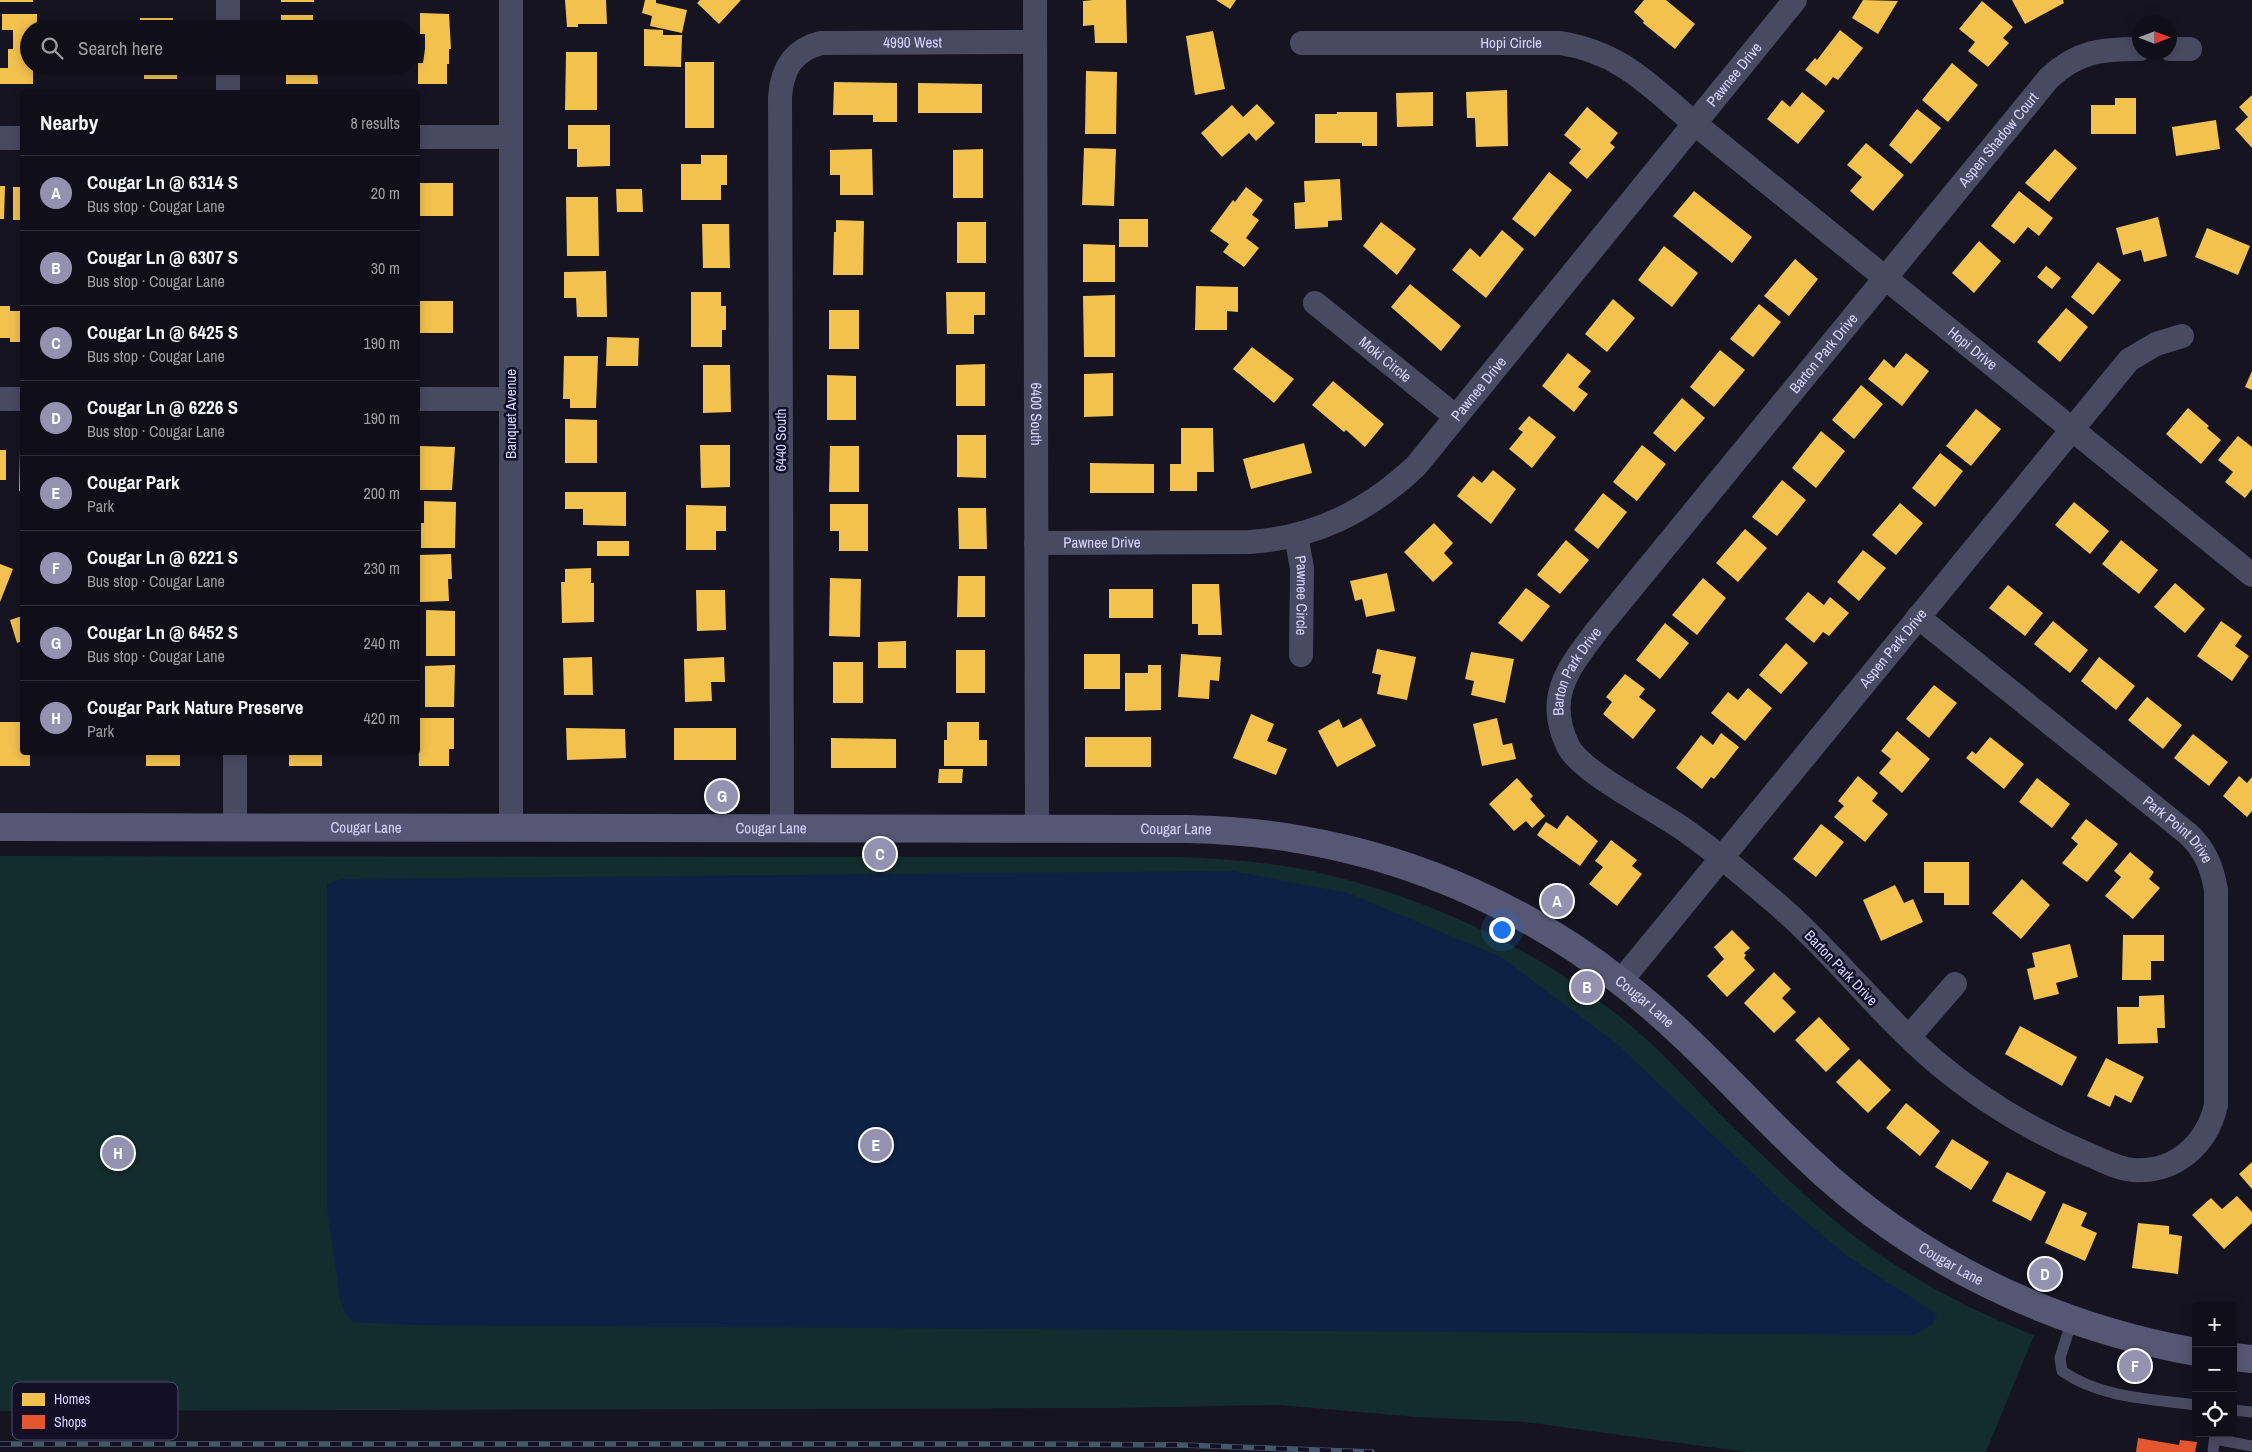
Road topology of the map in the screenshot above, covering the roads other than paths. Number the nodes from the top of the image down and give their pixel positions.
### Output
1 (228, 0) edge
2 (511, 0) edge
3 (1035, 0) edge
4 (1794, 0) edge
5 (228, 20) edge
6 (1035, 42) junction
7 (1302, 44) dead end
8 (2132, 50) edge
9 (794, 56) joint
10 (228, 75) edge
11 (228, 90) edge
12 (1694, 123) junction
13 (420, 137) edge
14 (511, 137) junction
15 (0, 138) edge
16 (20, 138) edge
17 (1885, 278) junction
18 (1315, 304) dead end
19 (2182, 336) dead end
20 (0, 399) edge
21 (20, 399) edge
22 (420, 399) edge
23 (511, 399) junction
24 (1455, 416) junction
25 (2072, 431) junction
26 (1296, 536) junction
27 (1036, 543) junction
28 (2252, 575) edge
29 (1918, 617) junction
30 (1301, 655) dead end
31 (235, 755) edge
32 (0, 827) edge
33 (234, 827) junction
34 (511, 828) junction
35 (782, 828) junction
36 (1037, 828) junction
37 (1721, 859) junction
38 (1621, 981) junction
39 (1955, 984) dead end
40 (1909, 1037) junction
41 (2196, 1146) joint
42 (2072, 1320) junction
43 (2192, 1351) edge
44 (2237, 1357) edge
45 (2252, 1359) edge
46 (2192, 1404) edge
47 (2237, 1410) edge
48 (2252, 1412) edge
49 (2215, 1437) edge
50 (2219, 1437) edge
51 (2252, 1446) edge
52 (2213, 1452) edge

1 - 5 street
2 - 14 street, Banquet Avenue
3 - 6 street, 6400 South
4 - 12 street, Pawnee Drive
6 - 9 street, 4990 West
6 - 27 street, 6400 South
7 - 12 street, Hopi Circle
8 - 17 street, Aspen Shadow Court
9 - 35 street, 6440 South
10 - 11 street
12 - 17 street, Hopi Drive
12 - 24 street, Pawnee Drive
13 - 14 street
14 - 23 street, Banquet Avenue
15 - 16 street
17 - 25 street, Hopi Drive
17 - 37 street, Barton Park Drive
18 - 24 street, Moki Circle
19 - 25 street, Aspen Park Drive
20 - 21 street
22 - 23 street
23 - 34 street, Banquet Avenue
24 - 26 street, Pawnee Drive
25 - 28 street, Hopi Drive
25 - 29 street, Aspen Park Drive
26 - 27 street, Pawnee Drive
26 - 30 street, Pawnee Circle
27 - 36 street, 6400 South
29 - 37 street, Aspen Park Drive
29 - 41 street, Park Point Drive
31 - 33 street
32 - 33 main road, Cougar Lane
33 - 34 main road, Cougar Lane
34 - 35 main road, Cougar Lane
35 - 36 main road, Cougar Lane
36 - 38 main road, Cougar Lane
37 - 38 street, Aspen Park Drive
37 - 40 street, Barton Park Drive
38 - 42 main road, Cougar Lane
39 - 40 street
40 - 41 street, Barton Park Drive
42 - 43 main road, Cougar Lane
42 - 46 lane
44 - 45 main road
47 - 48 lane
49 - 52 lane
50 - 51 lane

